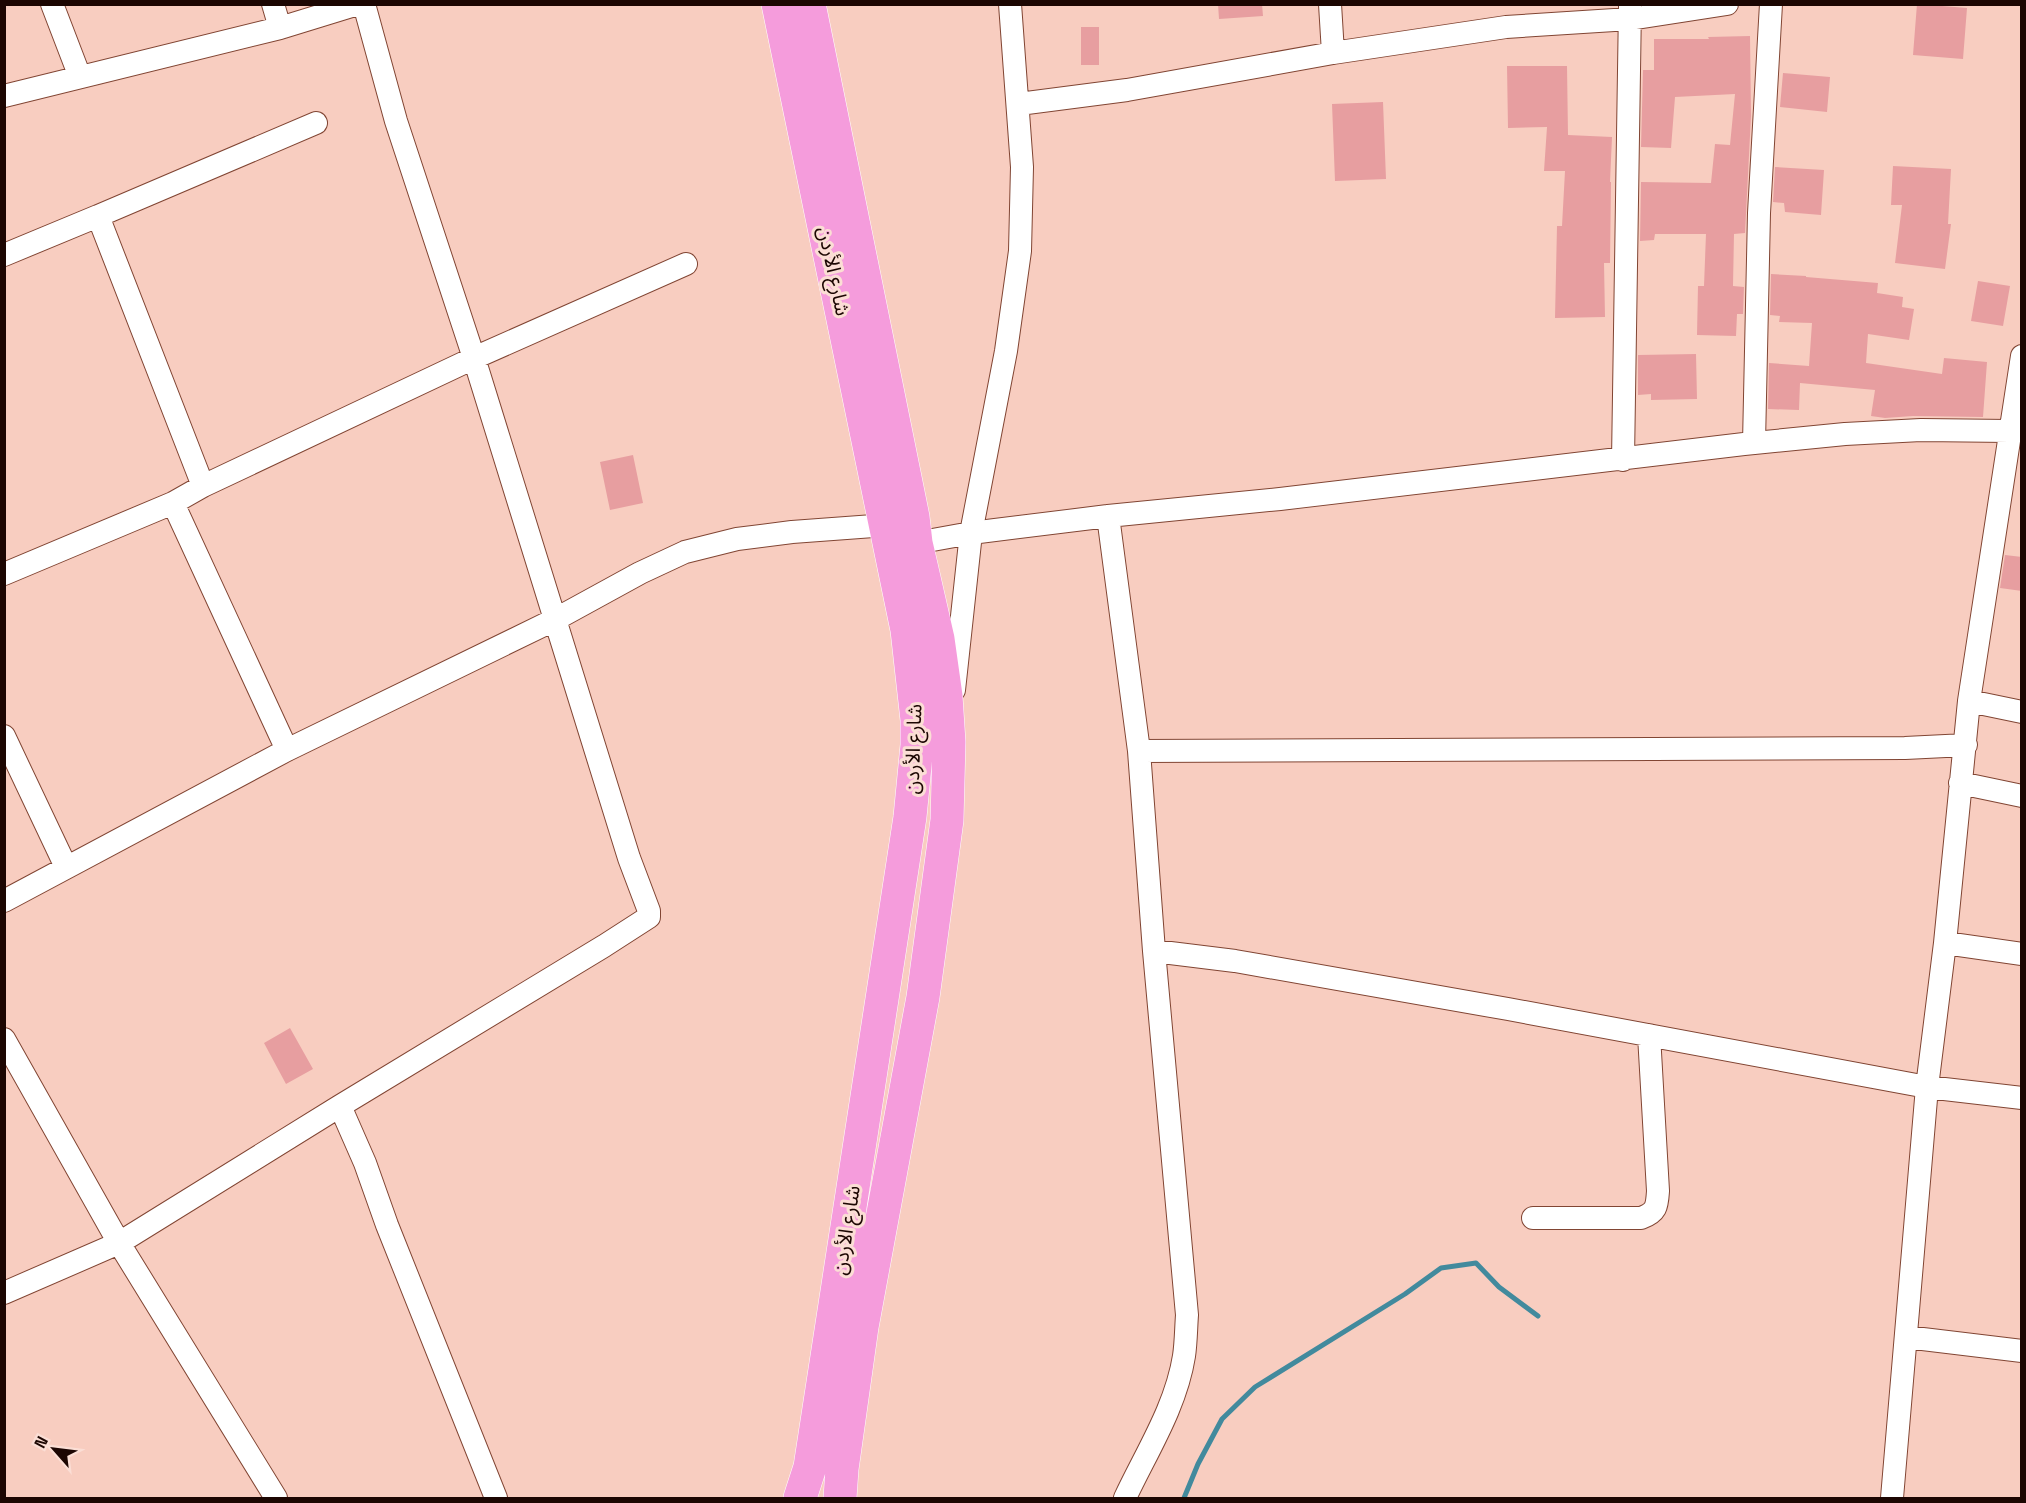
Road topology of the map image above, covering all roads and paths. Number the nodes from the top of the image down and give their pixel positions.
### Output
1 (52, 4) edge
2 (273, 4) edge
3 (358, 4) edge
4 (364, 4) edge
5 (778, 4) edge
6 (809, 4) edge
7 (1010, 4) edge
8 (1330, 4) edge
9 (1727, 4) edge
10 (1771, 4) edge
11 (1630, 12) edge
12 (280, 28) junction
13 (1333, 53) junction
14 (80, 77) junction
15 (4, 96) edge
16 (1019, 104) junction
17 (316, 123) dead end
18 (98, 216) junction
19 (4, 255) edge
20 (686, 264) dead end
21 (2022, 356) edge
22 (474, 358) junction
23 (2009, 432) junction
24 (1754, 443) junction
25 (1623, 460) junction
26 (203, 486) junction
27 (173, 503) junction
28 (1108, 516) junction
29 (886, 525) junction
30 (971, 533) junction
31 (916, 543) junction
32 (4, 574) edge
33 (556, 619) junction
34 (1969, 701) junction
35 (2022, 712) edge
36 (4, 736) edge
37 (949, 742) junction
38 (1966, 745) junction
39 (287, 750) junction
40 (1139, 751) junction
41 (1960, 783) junction
42 (2022, 796) edge
43 (910, 817) junction
44 (947, 820) junction
45 (66, 867) junction
46 (4, 901) edge
47 (1945, 943) junction
48 (1154, 951) junction
49 (2022, 954) edge
50 (1649, 1035) junction
51 (4, 1039) edge
52 (1927, 1087) junction
53 (2022, 1098) edge
54 (340, 1106) junction
55 (1533, 1218) dead end
56 (119, 1243) junction
57 (4, 1293) edge
58 (1906, 1337) junction
59 (2022, 1351) edge
60 (276, 1498) edge
61 (496, 1498) edge
62 (800, 1498) edge
63 (840, 1498) edge
64 (1125, 1498) edge
65 (1892, 1498) edge

1 - 14 street
2 - 12 street
3 - 12 street
4 - 22 street
5 - 29 highway, شارع الأردن
6 - 31 highway, شارع الأردن
7 - 16 street
8 - 13 street
9 - 11 street
10 - 24 street
11 - 13 street
11 - 25 street
12 - 14 street
13 - 16 street
14 - 15 street
16 - 30 street
17 - 18 street
18 - 19 street
18 - 26 street
20 - 22 street
21 - 23 street
22 - 26 street
22 - 33 street
23 - 24 street
23 - 34 street
24 - 25 street
25 - 28 street
26 - 27 street
27 - 32 street
27 - 39 street
28 - 30 street
28 - 40 street
29 - 33 street
29 - 43 highway, شارع الأردن
30 - 31 street
30 - 37 street
31 - 37 highway, شارع الأردن
33 - 39 street
33 - 54 street
34 - 35 street
34 - 38 street
36 - 45 street
37 - 44 highway, شارع الأردن
38 - 40 street
38 - 41 street
39 - 45 street
40 - 48 street
41 - 42 street
41 - 47 street
43 - 44 highway
43 - 62 highway, شارع الأردن
44 - 63 highway, شارع الأردن
45 - 46 street
47 - 49 street
47 - 52 street
48 - 50 street
48 - 64 street
50 - 52 street
50 - 55 street
51 - 56 street
52 - 53 street
52 - 58 street
54 - 56 street
54 - 61 street
56 - 57 street
56 - 60 street
58 - 59 street
58 - 65 street

